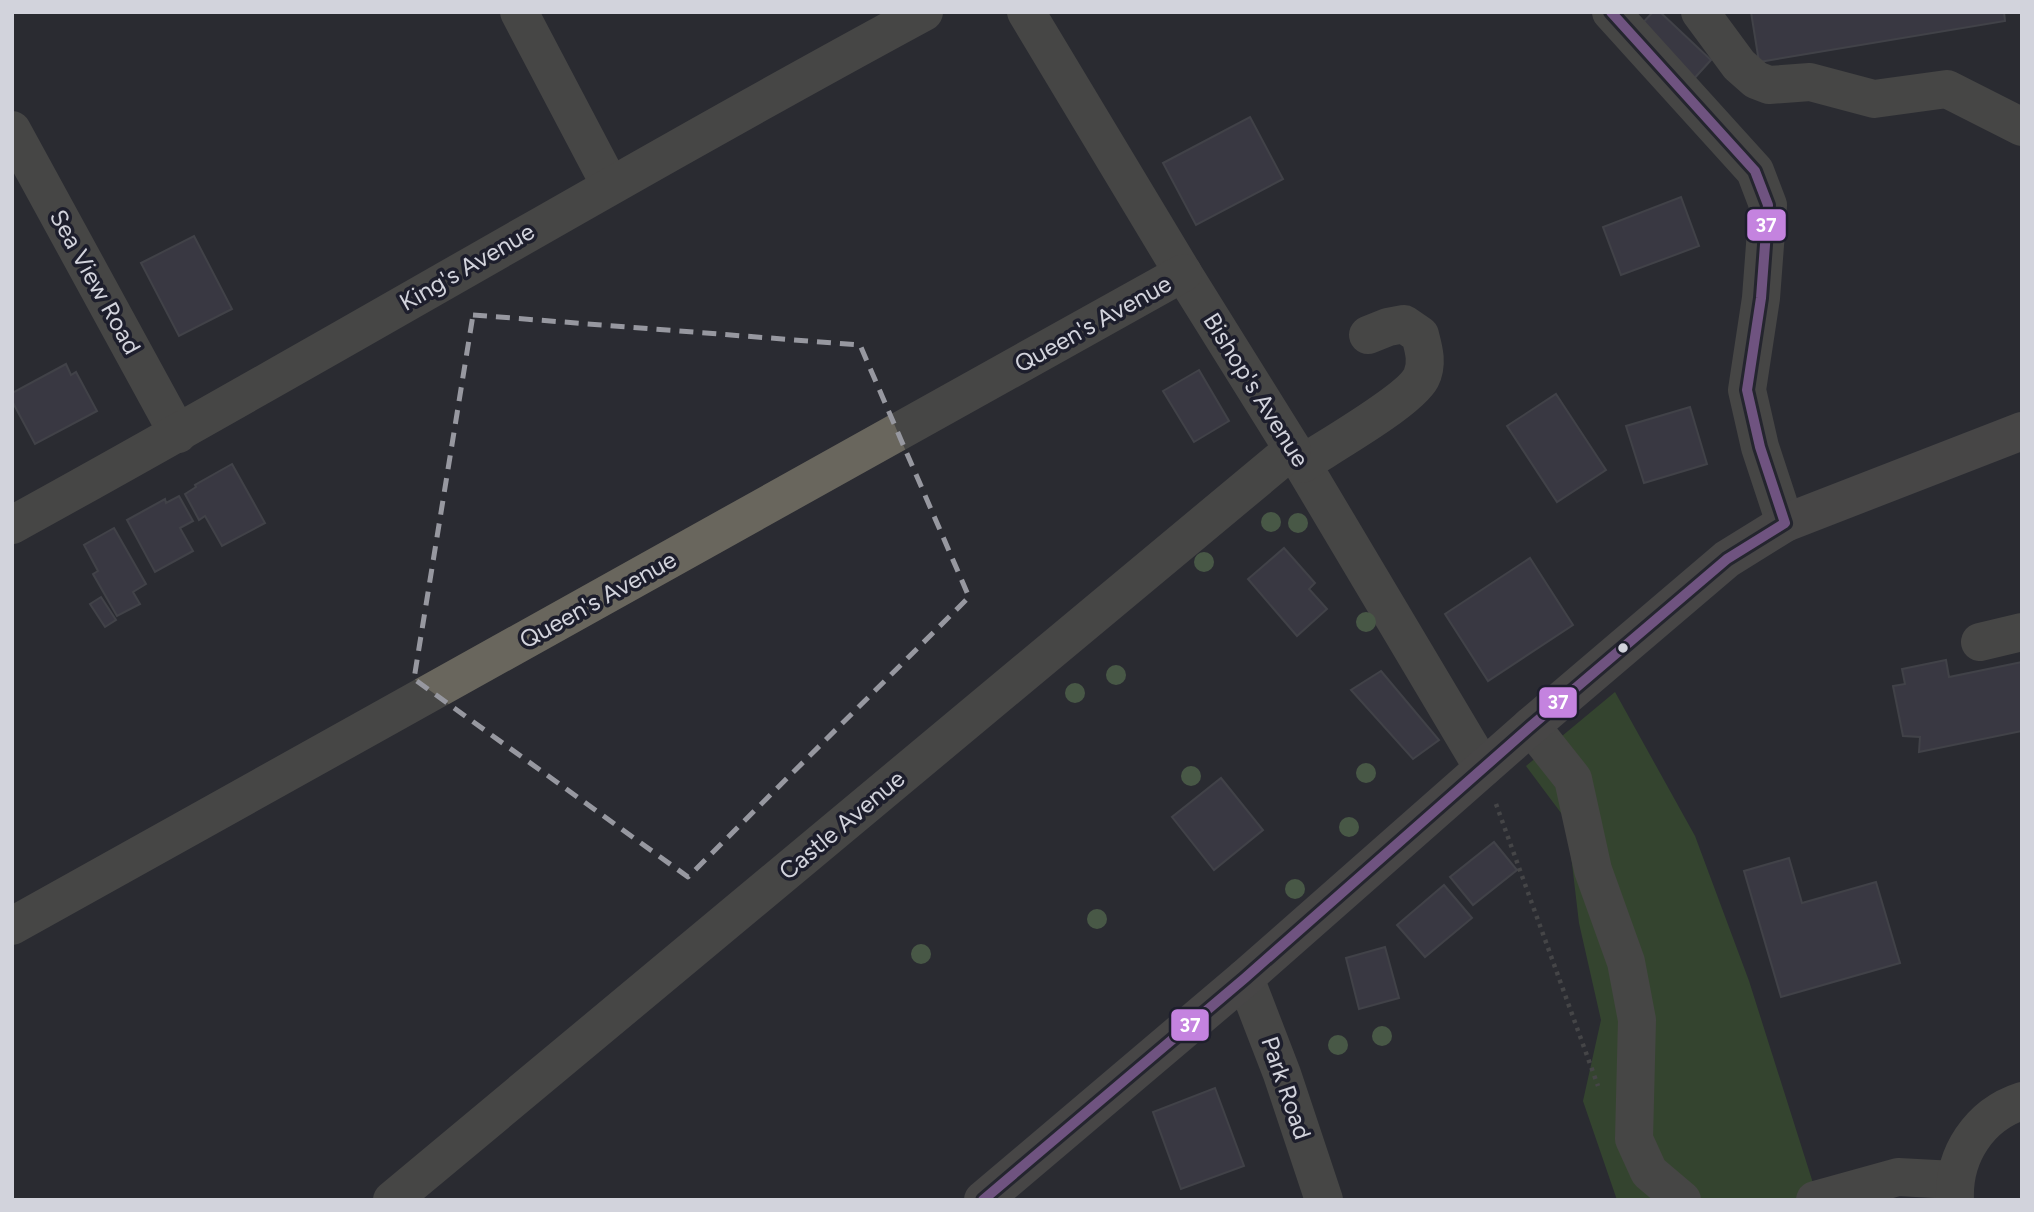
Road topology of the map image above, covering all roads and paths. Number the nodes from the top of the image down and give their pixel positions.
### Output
1 (519, 12) edge
2 (1026, 12) edge
3 (1611, 12) edge
4 (1700, 12) edge
5 (910, 16) edge
6 (2022, 127) edge
7 (12, 130) edge
8 (610, 185) junction
9 (1183, 274) junction
10 (1368, 335) dead end
11 (2022, 431) edge
12 (178, 434) junction
13 (1297, 457) junction
14 (1785, 523) junction
15 (12, 525) edge
16 (2022, 632) edge
17 (1980, 642) dead end
18 (1531, 726) junction
19 (1483, 768) junction
20 (12, 926) edge
21 (1245, 978) junction
22 (1598, 1086) dead end
23 (2022, 1101) edge
24 (1954, 1190) edge
25 (392, 1200) edge
26 (983, 1200) edge
27 (1324, 1200) edge
28 (1682, 1200) edge
29 (1815, 1200) edge

1 - 8 street
2 - 9 street, Bishop's Avenue
3 - 14 street
4 - 6 street
5 - 8 street, King's Avenue
7 - 12 street, Sea View Road
8 - 12 street, King's Avenue
9 - 13 street, Bishop's Avenue
9 - 20 street, Queen's Avenue
10 - 13 street, Castle Avenue
11 - 14 main road
12 - 15 street, King's Avenue
13 - 19 street, Bishop's Avenue
13 - 25 street, Castle Avenue
14 - 18 main road
16 - 17 street
18 - 19 main road
18 - 28 street
19 - 21 main road
19 - 22 path
21 - 26 main road
21 - 27 street, Park Road
23 - 24 street
24 - 29 street

